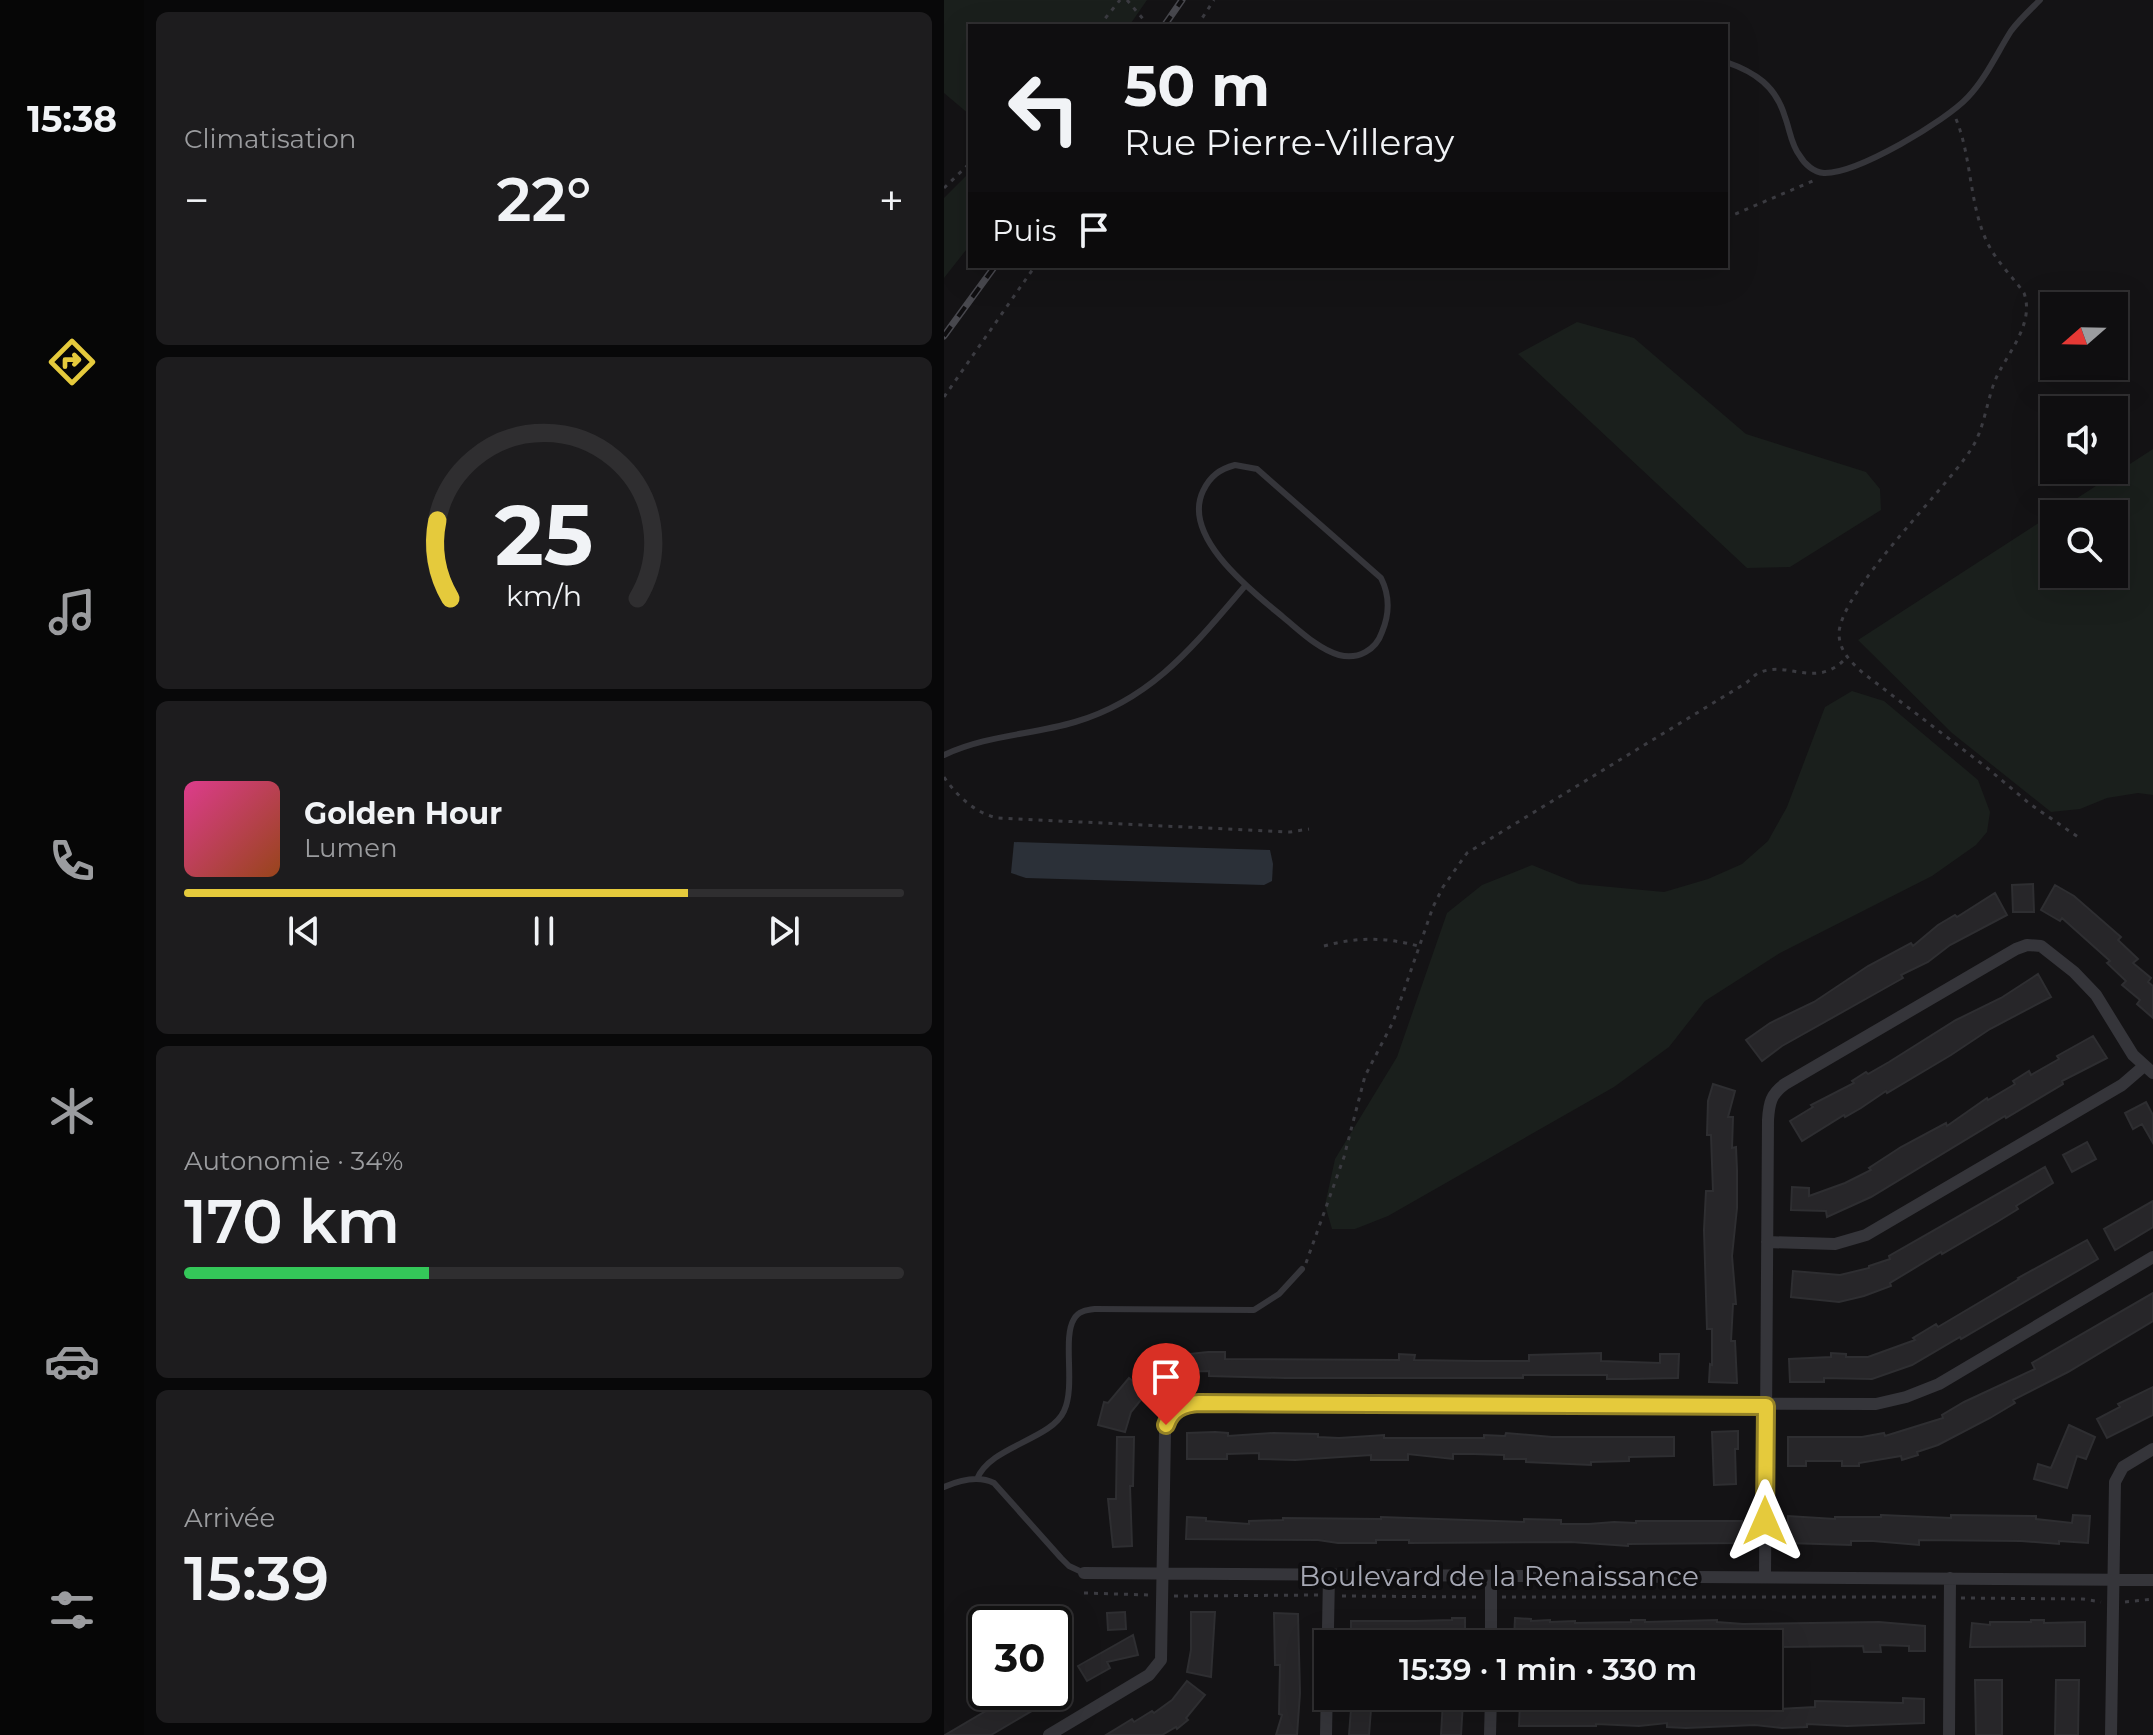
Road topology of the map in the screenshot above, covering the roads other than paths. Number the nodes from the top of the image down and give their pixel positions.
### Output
1 (2040, 0) edge
2 (1728, 63) edge
3 (1245, 586) junction
4 (944, 755) edge
5 (2149, 1070) edge
6 (1767, 1242) junction
7 (2153, 1257) edge
8 (1302, 1269) road end
9 (1766, 1406) junction
10 (2153, 1449) edge
11 (977, 1479) junction
12 (944, 1487) edge
13 (1084, 1573) joint
14 (1164, 1574) junction
15 (1329, 1575) junction
16 (1491, 1577) junction
17 (1765, 1577) junction
18 (1950, 1578) junction
19 (2112, 1580) junction
20 (2153, 1580) edge
21 (1491, 1630) edge
22 (1491, 1710) edge
23 (1049, 1735) edge
24 (1326, 1735) edge
25 (1490, 1735) edge
26 (1949, 1735) edge
27 (2111, 1735) edge

1 - 2 lane
3 - 3 lane
3 - 4 lane
5 - 6 street
5 - 6 street
6 - 9 street
7 - 9 street
8 - 11 lane
9 - 14 street
9 - 17 street
10 - 19 street
11 - 12 lane
11 - 13 lane
13 - 14 street, Boulevard de la Renaissance
14 - 15 street, Boulevard de la Renaissance
14 - 23 street
15 - 16 street, Boulevard de la Renaissance
15 - 24 street
16 - 17 street, Boulevard de la Renaissance
16 - 21 street
17 - 18 street, Boulevard de la Renaissance
18 - 19 street, Boulevard de la Renaissance
18 - 26 street
19 - 20 street, Boulevard de la Renaissance
19 - 27 street
22 - 25 street

